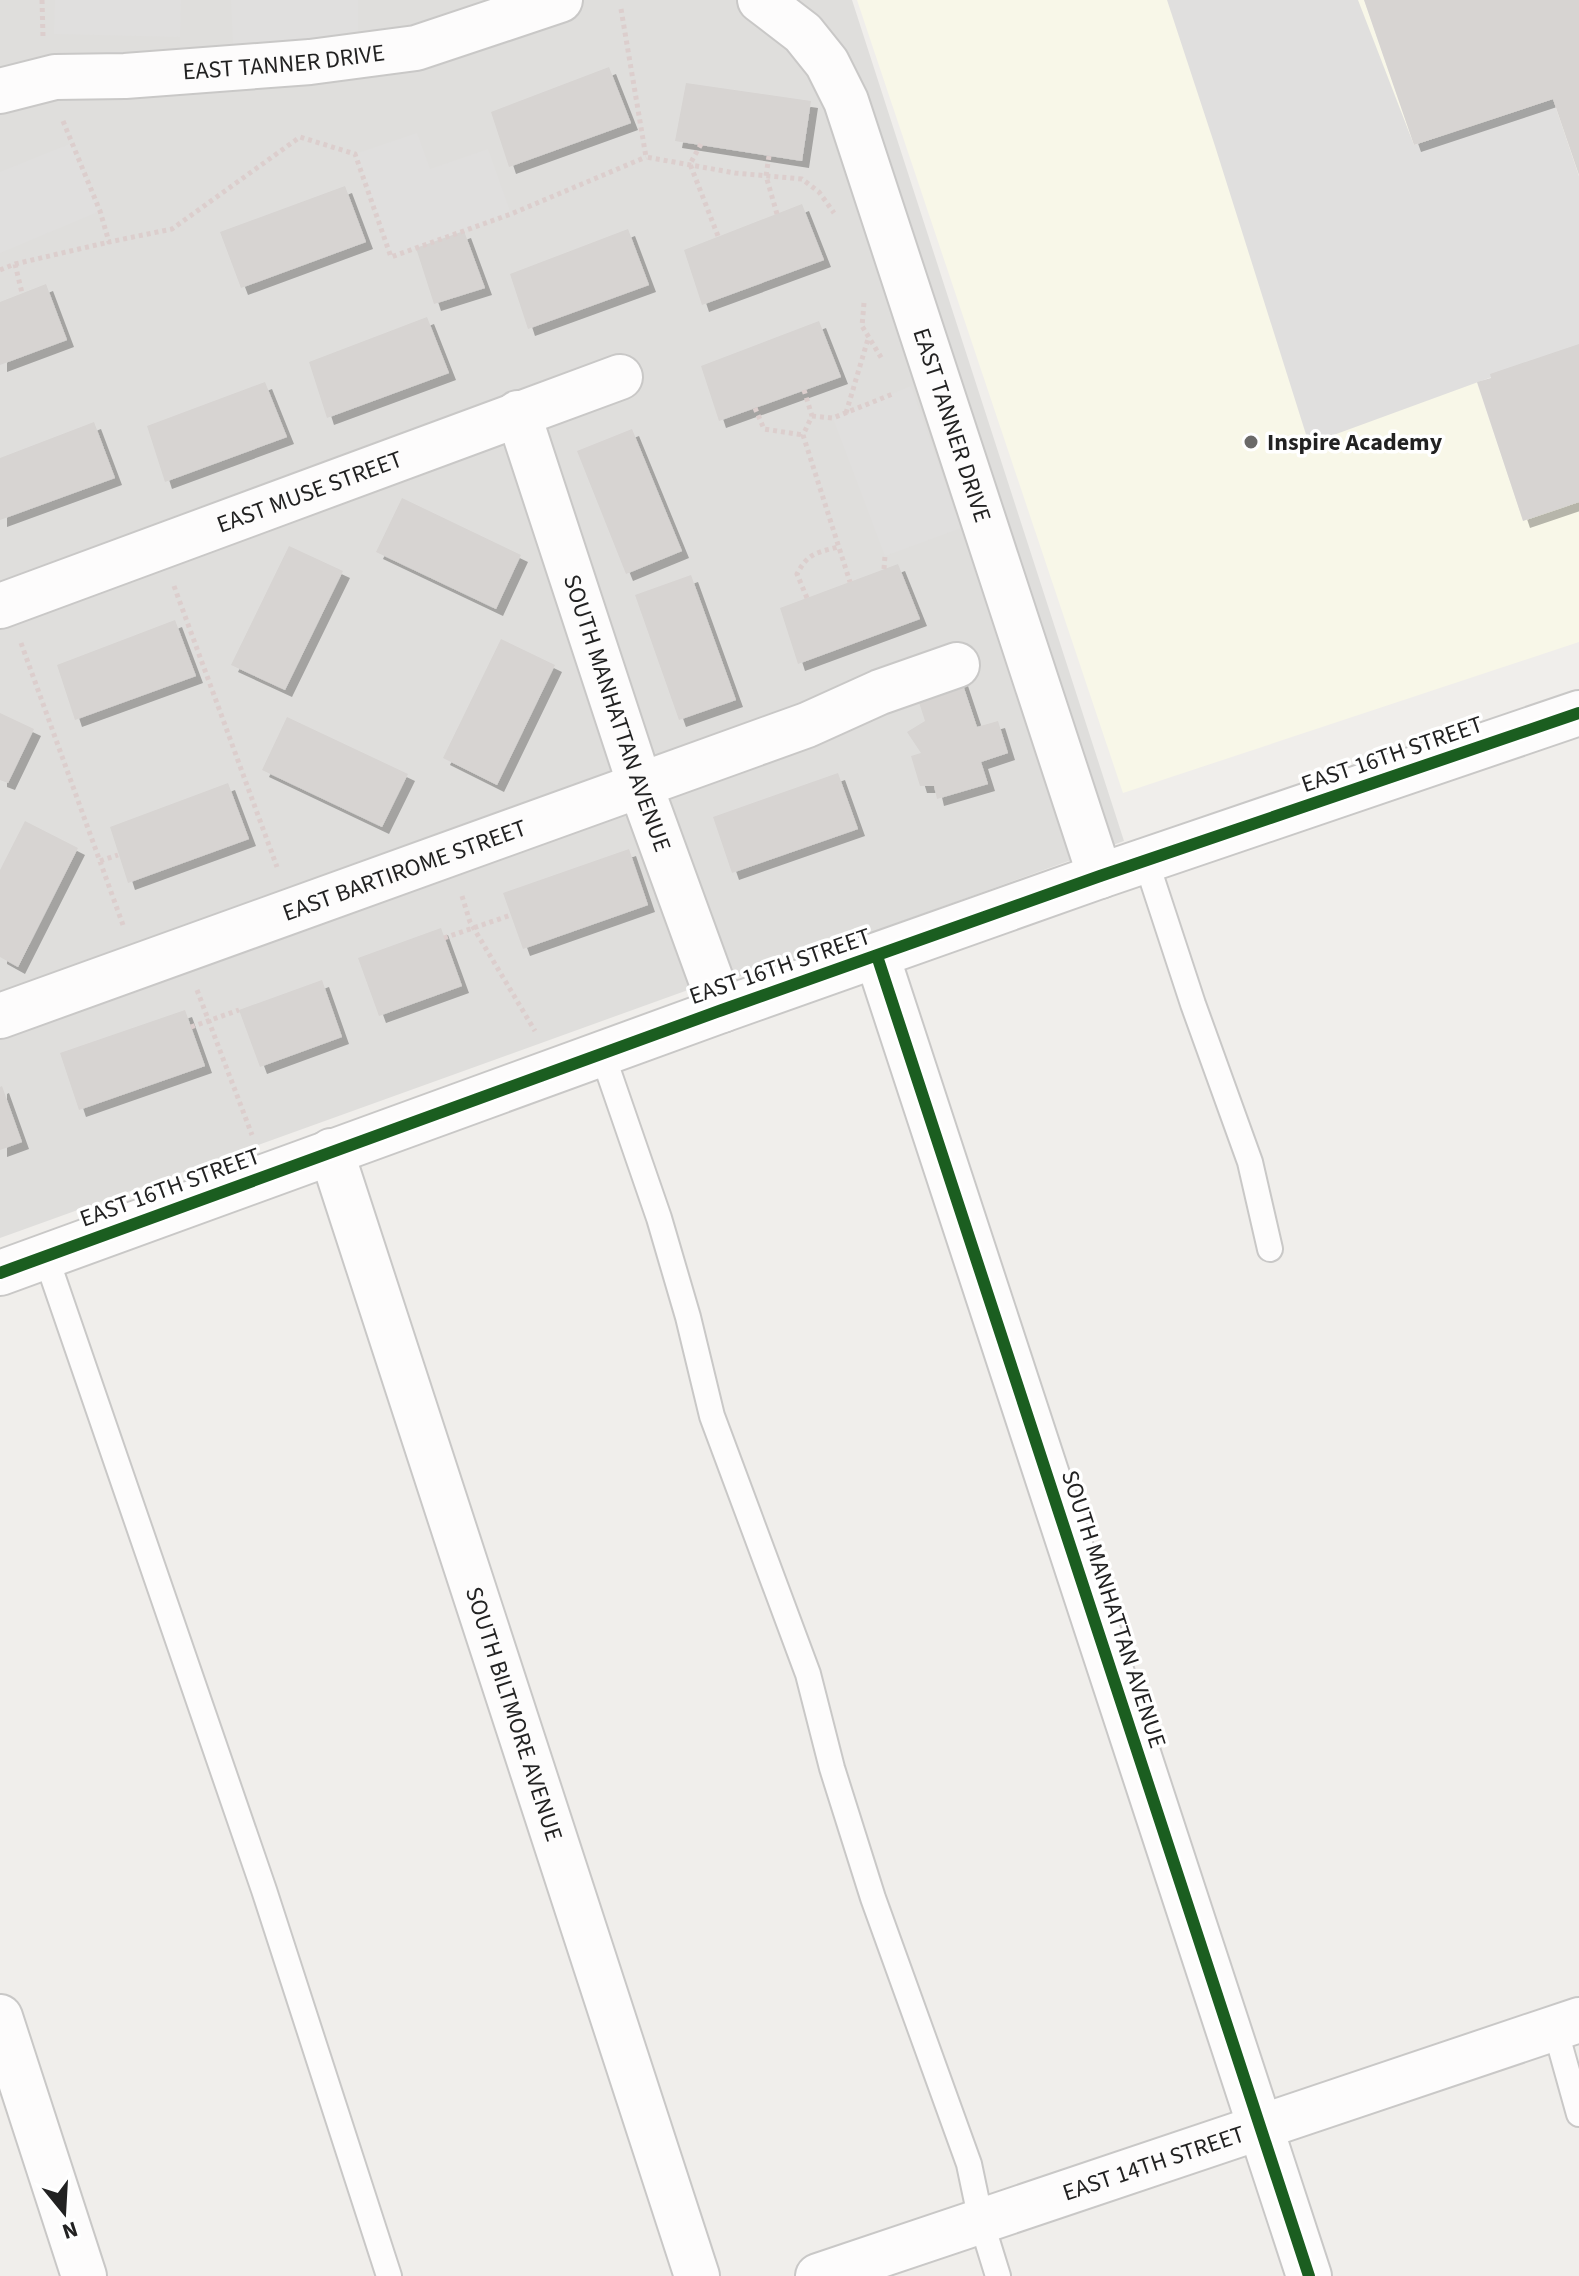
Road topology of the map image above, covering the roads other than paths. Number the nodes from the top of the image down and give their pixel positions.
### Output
1 (560, 0) edge
2 (760, 0) edge
3 (0, 91) edge
4 (620, 377) dead end
5 (518, 413) junction
6 (10, 622) edge
7 (957, 665) dead end
8 (1579, 713) edge
9 (640, 785) junction
10 (1146, 861) junction
11 (1100, 876) junction
12 (877, 956) junction
13 (722, 1010) junction
14 (0, 1016) edge
15 (602, 1053) junction
16 (331, 1151) junction
17 (1270, 1249) dead end
18 (46, 1257) junction
19 (0, 1273) edge
20 (0, 2017) edge
21 (1567, 2024) edge
22 (1579, 2114) edge
23 (1260, 2127) junction
24 (981, 2221) junction
25 (84, 2276) edge
26 (389, 2276) edge
27 (697, 2276) edge
28 (818, 2276) edge
29 (998, 2276) edge
30 (1309, 2276) edge

1 - 3 street, EAST TANNER DRIVE
2 - 11 street, EAST TANNER DRIVE
4 - 5 street, EAST MUSE STREET
5 - 6 street, EAST MUSE STREET
5 - 9 street, SOUTH MANHATTAN AVENUE
7 - 9 street, EAST BARTIROME STREET
8 - 10 street, EAST 16TH STREET
9 - 13 street, SOUTH MANHATTAN AVENUE
9 - 14 street, EAST BARTIROME STREET
10 - 11 street, EAST 16TH STREET
10 - 17 lane
11 - 12 street, EAST 16TH STREET
12 - 13 street, EAST 16TH STREET
12 - 23 street, SOUTH MANHATTAN AVENUE
13 - 15 street, EAST 16TH STREET
15 - 16 street, EAST 16TH STREET
15 - 24 lane
16 - 18 street, EAST 16TH STREET
16 - 27 street, SOUTH BILTMORE AVENUE
18 - 19 street, EAST 16TH STREET
18 - 26 lane
20 - 25 street
21 - 22 lane
21 - 23 street, EAST 14TH STREET
23 - 24 street, EAST 14TH STREET
23 - 30 street, SOUTH MANHATTAN AVENUE
24 - 28 street, EAST 14TH STREET
24 - 29 lane

